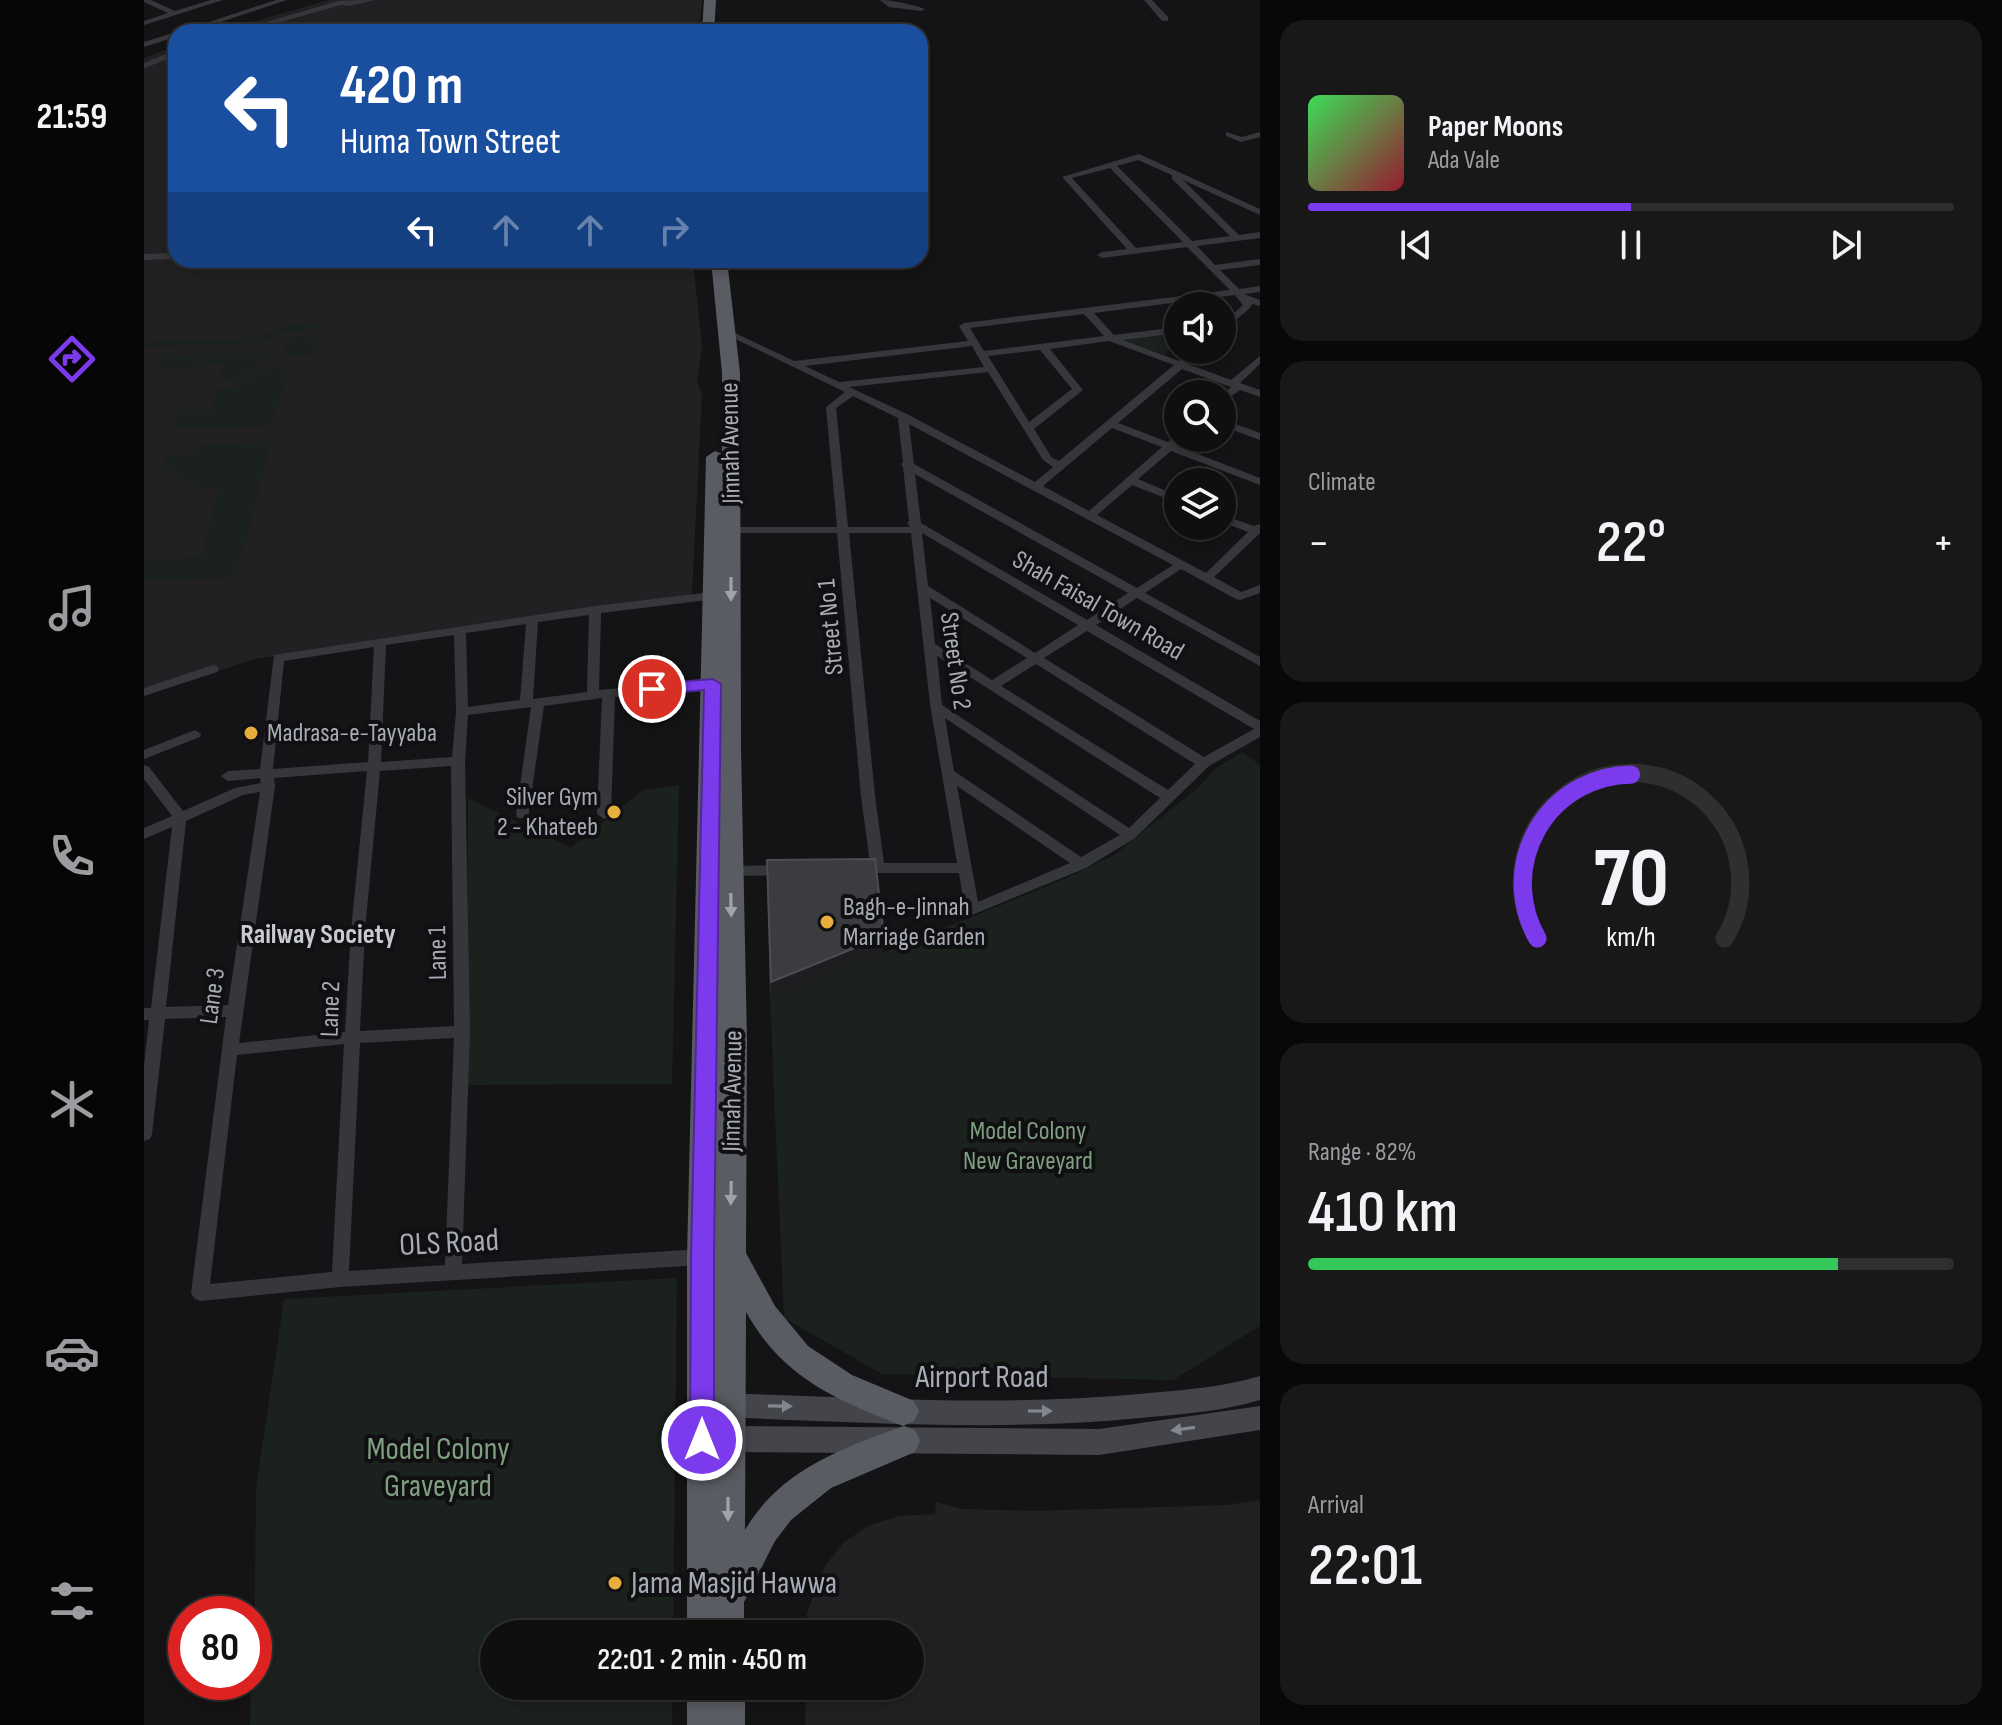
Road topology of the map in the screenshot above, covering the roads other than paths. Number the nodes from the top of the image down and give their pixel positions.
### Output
1 (145, 0) edge
2 (219, 0) edge
3 (283, 0) edge
4 (371, 0) edge
5 (710, 0) edge
6 (720, 0) edge
7 (884, 0) edge
8 (1148, 0) edge
9 (921, 9) dead end
10 (173, 13) junction
11 (1165, 19) dead end
12 (144, 23) edge
13 (208, 24) edge
14 (266, 24) edge
15 (714, 24) edge
16 (716, 24) edge
17 (168, 37) edge
18 (144, 45) edge
19 (168, 56) edge
20 (144, 66) edge
21 (1260, 125) edge
22 (1260, 134) edge
23 (1111, 164) junction
24 (1166, 168) junction
25 (1260, 212) edge
26 (1260, 235) edge
27 (1237, 238) junction
28 (1189, 245) junction
29 (1134, 251) junction
30 (1102, 255) dead end
31 (168, 256) edge
32 (144, 257) edge
33 (1260, 262) edge
34 (709, 268) edge
35 (720, 268) edge
36 (1212, 268) junction
37 (1260, 289) edge
38 (1240, 295) junction
39 (1260, 303) edge
40 (1087, 311) junction
41 (1236, 315) edge
42 (1164, 332) edge
43 (728, 333) junction
44 (1112, 339) junction
45 (975, 343) junction
46 (1043, 347) junction
47 (982, 354) junction
48 (1260, 359) edge
49 (791, 364) junction
50 (1181, 365) junction
51 (991, 369) junction
52 (1222, 380) edge
53 (1236, 384) edge
54 (836, 385) junction
55 (1236, 385) edge
56 (851, 393) junction
57 (1260, 394) edge
58 (903, 416) junction
59 (1111, 424) junction
60 (1028, 428) junction
61 (1236, 428) edge
62 (1260, 437) edge
63 (1164, 445) edge
64 (1164, 451) edge
65 (1182, 452) edge
66 (906, 464) junction
67 (1060, 466) junction
68 (1130, 480) junction
69 (1260, 482) edge
70 (1037, 486) junction
71 (1164, 494) edge
72 (1091, 515) junction
73 (1236, 522) edge
74 (914, 527) junction
75 (1258, 529) edge
76 (732, 530) junction
77 (845, 530) junction
78 (1182, 564) junction
79 (1207, 578) junction
80 (921, 587) junction
81 (1260, 589) edge
82 (1136, 594) junction
83 (712, 596) junction
84 (595, 610) junction
85 (532, 620) junction
86 (1089, 625) junction
87 (460, 632) junction
88 (380, 645) junction
89 (929, 646) junction
90 (1037, 658) junction
91 (1260, 662) edge
92 (213, 669) dead end
93 (713, 684) junction
94 (994, 685) junction
95 (144, 692) edge
96 (609, 693) junction
97 (593, 695) junction
98 (532, 702) junction
99 (937, 707) junction
100 (462, 712) junction
101 (1260, 729) edge
102 (195, 734) dead end
103 (144, 755) edge
104 (458, 761) junction
105 (1204, 763) junction
106 (374, 765) junction
107 (144, 770) edge
108 (948, 773) junction
109 (228, 776) dead end
110 (267, 779) junction
111 (1170, 798) junction
112 (604, 814) dead end
113 (523, 815) dead end
114 (180, 817) junction
115 (144, 834) edge
116 (1130, 835) junction
117 (1081, 864) junction
118 (849, 868) edge
119 (878, 868) junction
120 (964, 868) junction
121 (804, 869) edge
122 (731, 871) junction
123 (235, 1011) junction
124 (151, 1014) edge
125 (462, 1032) junction
126 (354, 1037) junction
127 (230, 1050) junction
128 (144, 1134) edge
129 (716, 1254) junction
130 (453, 1273) junction
131 (340, 1279) junction
132 (200, 1293) joint
133 (1260, 1388) edge
134 (715, 1405) junction
135 (1260, 1418) edge
136 (904, 1426) junction
137 (728, 1439) junction
138 (705, 1620) edge
139 (727, 1620) edge
140 (705, 1700) edge
141 (727, 1700) edge
142 (705, 1725) edge
143 (727, 1725) edge

1 - 10 street
2 - 10 street
3 - 13 street
4 - 14 street
5 - 15 highway
6 - 16 highway
7 - 9 street
8 - 11 street
10 - 12 street
17 - 18 street
19 - 20 street
21 - 22 street
23 - 24 street
23 - 28 street
23 - 29 street
24 - 25 street
24 - 27 street
26 - 27 street
27 - 28 street
28 - 29 street
28 - 36 street
29 - 30 street
31 - 32 street
33 - 36 street
34 - 83 highway, Jinnah Avenue
35 - 43 highway, Jinnah Avenue
36 - 38 street
37 - 38 street
38 - 39 street
38 - 40 street
38 - 41 street
40 - 44 street
40 - 45 street
42 - 44 street
43 - 49 street
43 - 76 highway, Jinnah Avenue
44 - 46 street
44 - 50 street
45 - 47 street
45 - 49 street
46 - 47 street
46 - 60 street
47 - 51 street
48 - 53 street
49 - 54 street
50 - 52 street
50 - 59 street
51 - 54 street
51 - 60 street
54 - 56 street
55 - 57 street
56 - 58 street
56 - 77 street, Street No 1
58 - 66 street, Street No 2
58 - 70 street
59 - 63 street
59 - 67 street
60 - 67 street
61 - 62 street
64 - 68 street
65 - 69 street
66 - 74 street, Street No 2
66 - 82 street
67 - 70 street
68 - 71 street
68 - 72 street
70 - 72 street
72 - 78 street
73 - 75 street
74 - 77 street
74 - 80 street, Street No 2
74 - 86 street, Shah Faisal Town Road
75 - 79 street
76 - 77 street
76 -> 122 highway, Jinnah Avenue
77 - 119 street, Street No 1
78 - 79 street
78 - 82 street
79 - 81 street
80 - 89 street, Street No 2
80 - 90 street
82 - 86 street
82 - 91 street
83 - 84 street
83 - 93 highway, Jinnah Avenue
84 - 85 street
84 - 97 street
85 - 87 street
85 - 98 street
86 - 90 street
86 - 101 street, Shah Faisal Town Road
87 - 88 street
87 - 100 street, Lane 1
88 - 106 street, Lane 2
88 - 110 street, Lane 3
89 - 94 street
89 - 99 street, Street No 2
90 - 94 street
90 - 105 street
92 - 95 street
93 - 96 street
93 - 129 highway, Jinnah Avenue
94 - 111 street
96 - 97 street
96 - 112 street
97 - 98 street
98 - 100 street
98 - 113 street
99 - 108 street, Street No 2
99 - 116 street
100 - 104 street, Lane 1
101 - 105 street
102 - 103 street
104 - 106 street
104 - 125 street, Lane 1
105 - 111 street
106 - 110 street
106 - 126 street, Lane 2
107 - 114 street
108 - 117 street
108 - 120 street, Street No 2
109 - 110 street
110 - 114 street
110 - 123 street, Lane 3
111 - 116 street
114 - 115 street
114 - 124 street
116 - 117 street
117 - 120 street, Street No 2
118 - 119 street
119 - 120 street
121 - 122 street
122 -> 129 highway, Jinnah Avenue
123 - 124 street
123 - 127 street, Lane 3
124 - 128 street
125 - 126 street
125 - 130 street, Lane 1
126 - 127 street
126 - 131 street, Lane 2
127 - 132 street, Lane 3
129 - 130 street, OLS Road
129 - 134 highway, Jinnah Avenue
129 - 136 highway
130 - 131 street, OLS Road
131 - 132 street, OLS Road
136 -> 133 main road, Airport Road
134 -> 136 main road, Airport Road
134 - 137 highway, Jinnah Avenue
134 - 138 highway, Jinnah Avenue
135 -> 136 main road, Airport Road
136 - 137 main road, Airport Road
136 - 139 highway
137 -> 139 highway, Jinnah Avenue
140 - 142 highway
141 - 143 highway

